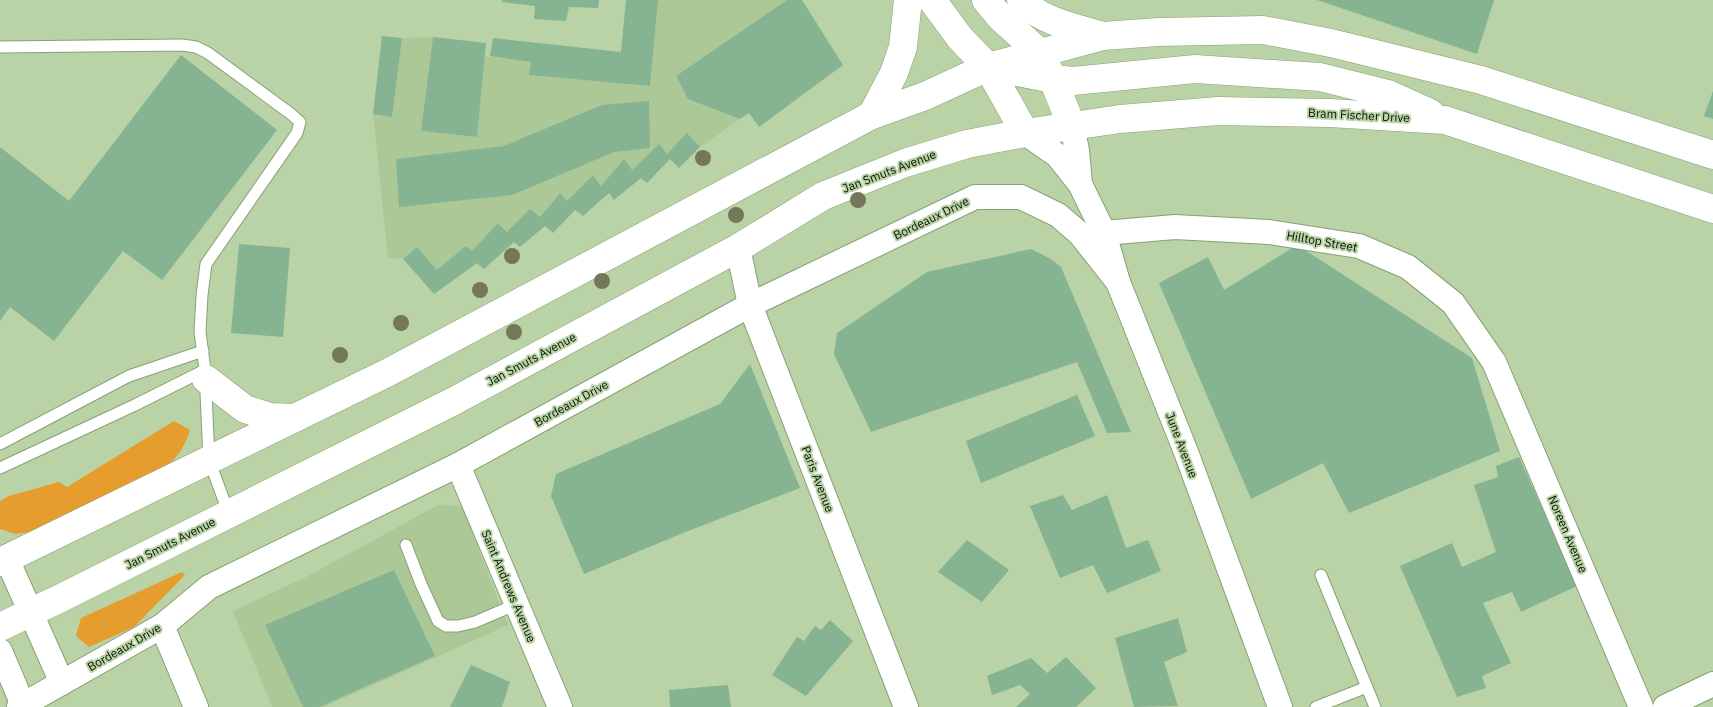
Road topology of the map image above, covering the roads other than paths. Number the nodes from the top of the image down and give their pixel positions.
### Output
1 (908, 0) edge
2 (932, 0) edge
3 (986, 0) edge
4 (1021, 0) edge
5 (1103, 36) junction
6 (0, 47) edge
7 (1040, 53) junction
8 (988, 67) junction
9 (1053, 79) junction
10 (872, 115) junction
11 (1445, 120) junction
12 (1072, 127) junction
13 (1024, 133) junction
14 (1713, 155) edge
15 (1080, 184) junction
16 (1713, 209) edge
17 (1104, 232) junction
18 (738, 248) junction
19 (1118, 282) junction
20 (750, 305) junction
21 (203, 350) junction
22 (1494, 362) joint
23 (205, 374) junction
24 (296, 418) junction
25 (0, 444) edge
26 (209, 460) junction
27 (458, 465) junction
28 (0, 468) edge
29 (229, 514) junction
30 (406, 545) dead end
31 (2, 558) edge
32 (1321, 575) dead end
33 (517, 604) junction
34 (32, 612) junction
35 (162, 626) junction
36 (0, 627) edge
37 (0, 651) edge
38 (62, 683) junction
39 (1713, 684) edge
40 (1367, 687) junction
41 (21, 706) edge
42 (196, 707) edge
43 (560, 707) edge
44 (906, 707) edge
45 (1280, 707) edge
46 (1316, 707) edge
47 (1375, 707) edge
48 (1641, 707) edge
49 (1666, 707) edge

1 - 10 main road
2 - 8 main road
3 - 7 main road
4 - 5 main road
5 - 7 main road
5 - 14 main road
6 - 21 lane
7 - 8 main road
7 - 9 main road
8 - 9 main road
8 - 10 main road
8 - 13 main road
9 - 11 main road
9 - 12 main road
10 - 24 main road
11 - 12 main road, Bram Fischer Drive
11 - 16 main road, Bram Fischer Drive
12 - 13 main road, Jan Smuts Avenue
12 - 15 street, June Avenue
13 - 15 street, June Avenue
13 - 18 main road, Jan Smuts Avenue
15 - 17 street, June Avenue
17 - 19 street, June Avenue
17 - 22 street, Hilltop Street
18 - 20 street, Paris Avenue
18 - 29 main road, Jan Smuts Avenue
19 - 20 street, Bordeaux Drive
19 - 45 street, June Avenue
20 - 27 street, Bordeaux Drive
20 - 44 street, Paris Avenue
21 - 23 lane
21 - 25 lane
22 - 48 street, Noreen Avenue
23 - 24 main road
23 - 26 lane
23 - 28 lane
24 - 26 main road
26 - 29 lane
26 - 31 main road
27 - 33 street, Saint Andrews Avenue
27 - 35 street, Bordeaux Drive
29 - 34 main road, Jan Smuts Avenue
30 - 33 lane
31 - 34 street
32 - 40 lane
33 - 43 street, Saint Andrews Avenue
34 - 36 main road, Jan Smuts Avenue
34 - 38 street
35 - 38 street, Bordeaux Drive
35 - 42 street
37 - 41 street
38 - 41 street, Bordeaux Drive
39 - 49 street
40 - 46 lane
40 - 47 lane

